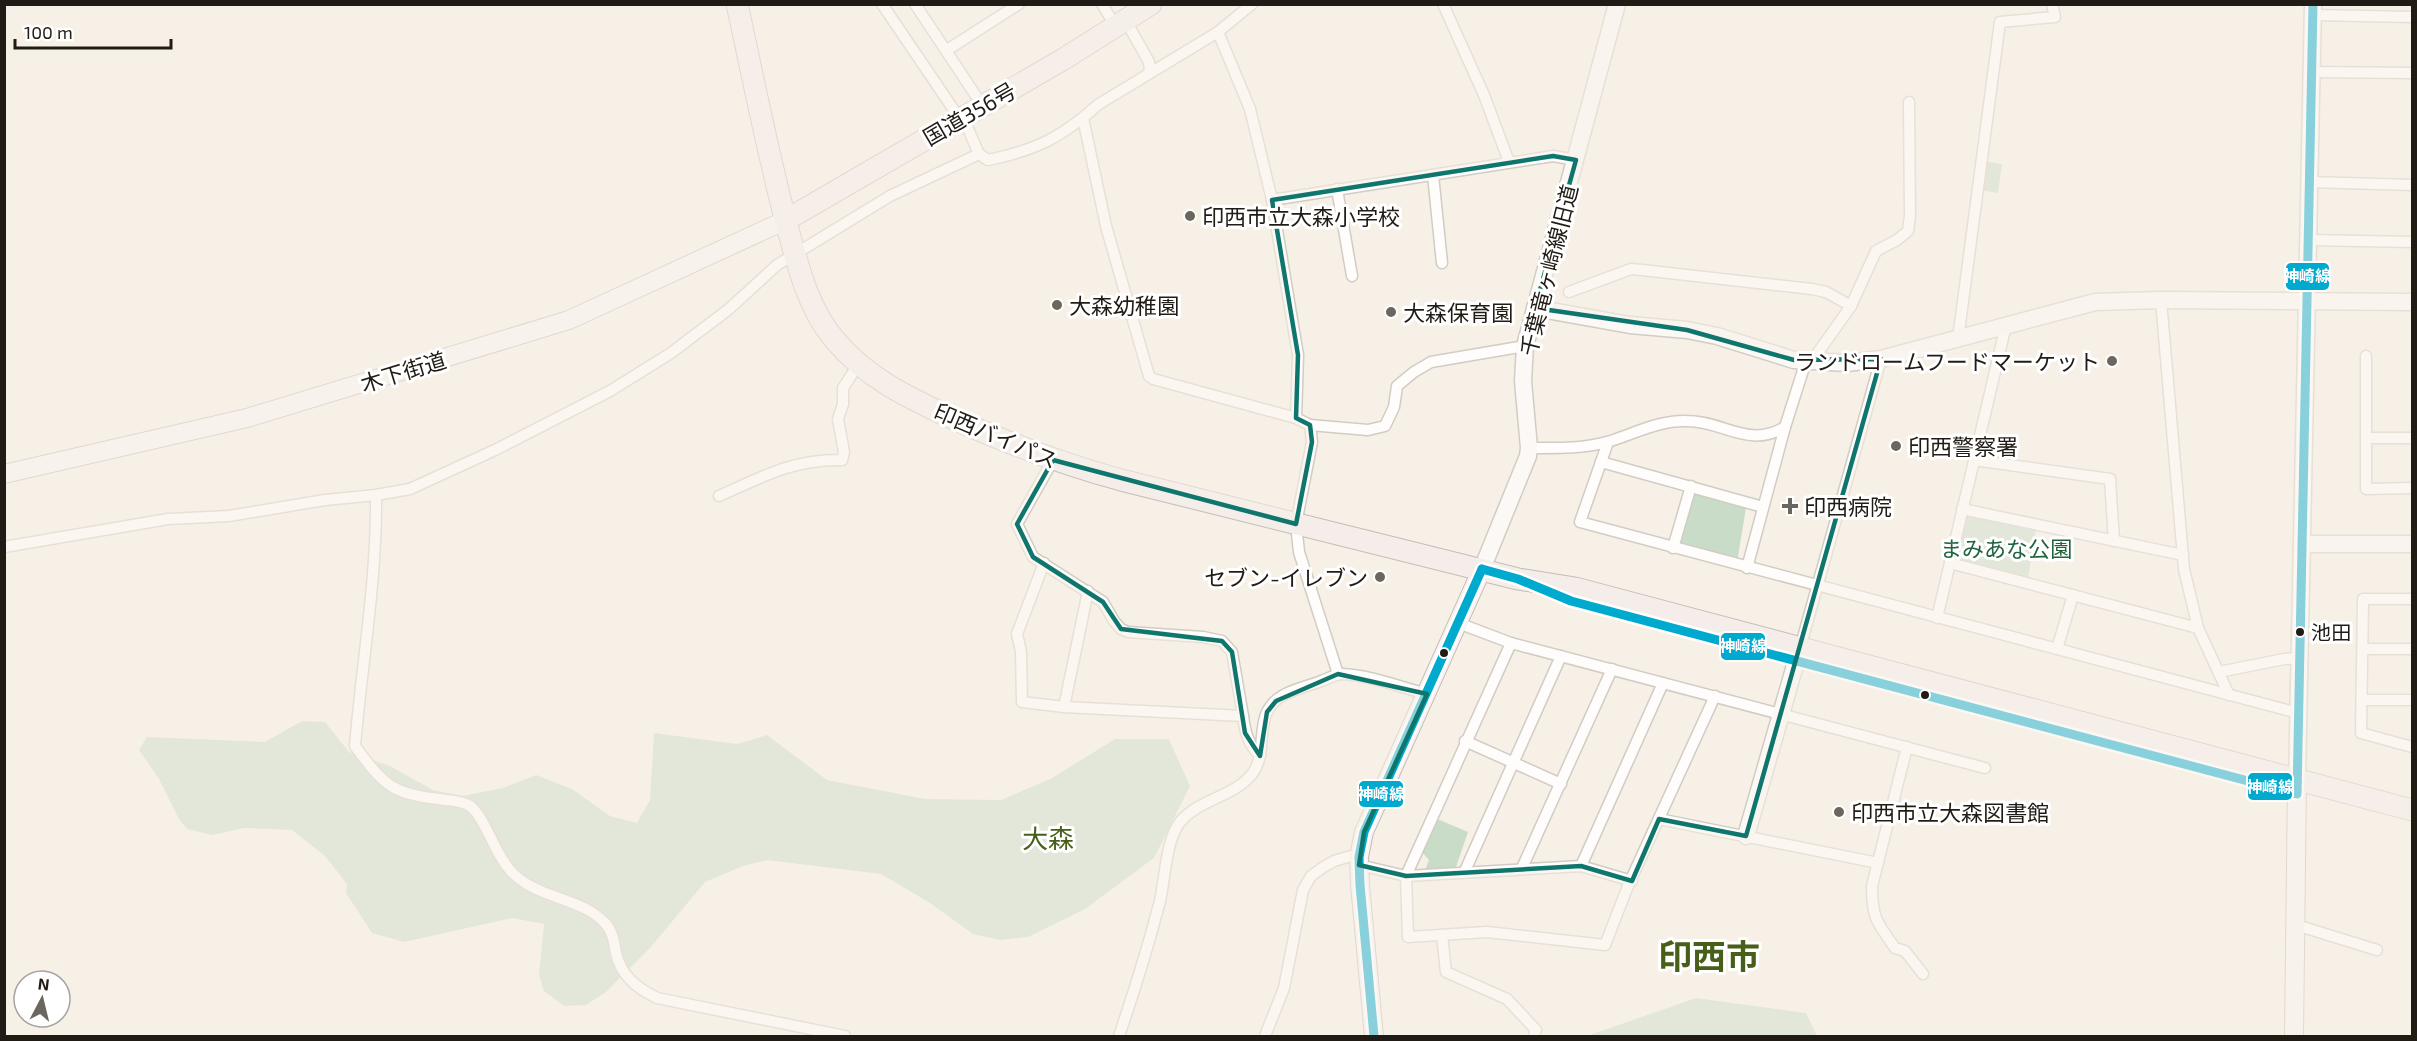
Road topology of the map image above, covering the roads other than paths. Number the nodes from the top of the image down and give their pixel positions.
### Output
1 (736, 4) edge
2 (882, 4) edge
3 (915, 4) edge
4 (1019, 4) edge
5 (1102, 4) edge
6 (1151, 4) edge
7 (1252, 4) edge
8 (1443, 4) edge
9 (1617, 4) edge
10 (2052, 4) edge
11 (2313, 10) edge
12 (2412, 17) edge
13 (1121, 24) junction
14 (1218, 32) junction
15 (947, 50) junction
16 (1150, 72) junction
17 (2312, 72) junction
18 (2412, 73) edge
19 (1909, 102) dead end
20 (982, 105) junction
21 (961, 118) junction
22 (1083, 118) junction
23 (979, 154) junction
24 (1576, 160) junction
25 (1509, 162) junction
26 (1433, 176) junction
27 (2309, 182) junction
28 (2412, 185) edge
29 (1337, 189) junction
30 (1272, 200) junction
31 (786, 220) junction
32 (2309, 240) junction
33 (2412, 242) edge
34 (795, 255) junction
35 (1442, 263) dead end
36 (1352, 276) dead end
37 (1569, 292) dead end
38 (2162, 300) junction
39 (2307, 300) junction
40 (2412, 302) edge
41 (1851, 306) junction
42 (1535, 308) junction
43 (2006, 325) junction
44 (1958, 339) junction
45 (1525, 346) junction
46 (2366, 356) dead end
47 (1881, 358) junction
48 (1809, 361) junction
49 (858, 364) junction
50 (1296, 418) junction
51 (1310, 425) junction
52 (1785, 427) junction
53 (2366, 438) junction
54 (2412, 438) edge
55 (1608, 442) junction
56 (1529, 447) junction
57 (1053, 460) junction
58 (1974, 460) junction
59 (1601, 462) junction
60 (4, 474) edge
61 (1691, 486) junction
62 (2412, 488) edge
63 (376, 495) junction
64 (718, 496) dead end
65 (1763, 507) junction
66 (1962, 509) junction
67 (1296, 524) junction
68 (2114, 541) junction
69 (2302, 544) junction
70 (2412, 544) edge
71 (4, 547) edge
72 (1673, 548) junction
73 (2182, 555) junction
74 (1950, 562) junction
75 (1044, 563) junction
76 (1747, 568) junction
77 (1482, 569) junction
78 (1817, 587) junction
79 (1088, 591) junction
80 (2073, 595) junction
81 (2412, 599) edge
82 (1937, 618) junction
83 (1458, 623) junction
84 (2199, 628) junction
85 (1511, 643) junction
86 (2057, 649) junction
87 (2412, 649) edge
88 (2362, 650) junction
89 (1798, 654) junction
90 (1561, 656) junction
91 (2300, 658) junction
92 (1612, 669) junction
93 (2219, 672) junction
94 (1338, 674) junction
95 (1663, 683) junction
96 (1427, 694) junction
97 (2229, 695) junction
98 (1715, 696) junction
99 (2362, 700) junction
100 (2412, 700) edge
101 (1064, 707) junction
102 (2298, 713) junction
103 (1781, 714) junction
104 (1243, 716) junction
105 (1465, 741) junction
106 (1907, 747) junction
107 (2412, 747) edge
108 (1260, 756) junction
109 (1513, 763) junction
110 (1984, 768) dead end
111 (1561, 784) junction
112 (2297, 787) junction
113 (2412, 810) edge
114 (1659, 819) junction
115 (2412, 825) edge
116 (1746, 836) junction
117 (1359, 861) junction
118 (1878, 863) junction
119 (1581, 866) junction
120 (1522, 868) junction
121 (1464, 873) junction
122 (1406, 876) junction
123 (1632, 881) junction
124 (2296, 925) junction
125 (1442, 935) junction
126 (2377, 950) dead end
127 (1923, 974) dead end
128 (1534, 1035) edge
129 (845, 1036) edge
130 (1119, 1036) edge
131 (1265, 1036) edge
132 (1374, 1036) edge
133 (2294, 1036) edge

1 - 31 highway, 印西バイパス
2 - 21 street
3 - 15 street
4 - 15 street
5 - 13 street
6 - 13 highway, 国道356号
7 - 14 street
8 - 25 street
9 - 24 street, 千葉竜ヶ崎線旧道
10 - 44 street
11 - 12 street
11 - 17 street
13 - 16 street
13 - 20 highway, 国道356号
14 - 16 street
14 - 30 street
15 - 20 street
16 - 22 street
17 - 18 street
17 - 27 street
19 - 41 street
20 - 21 highway, 国道356号
21 - 23 street
21 - 31 highway, 国道356号
22 - 23 street
22 - 50 street
23 - 34 street
24 - 25 street
24 - 42 street, 千葉竜ヶ崎線旧道
25 - 26 street
26 - 29 street
26 - 35 street
27 - 28 street
27 - 32 street
29 - 30 street
29 - 36 street
30 - 50 street
31 - 34 highway, 印西バイパス
31 - 60 main road, 木下街道
32 - 33 street
32 - 39 street
34 - 49 highway, 印西バイパス
34 - 63 street
37 - 41 street
38 - 39 street
38 - 43 street
38 - 73 street
39 - 40 street
39 - 69 street
41 - 48 street
42 - 45 street, 千葉竜ヶ崎線旧道
42 - 48 street
43 - 44 street
43 - 58 street
44 - 47 street
45 - 51 street
45 - 56 street, 千葉竜ヶ崎線旧道
46 - 53 street
47 - 48 street
47 - 78 street
48 - 52 street
49 - 57 highway, 印西バイパス
49 - 64 street
50 - 51 street
51 - 67 street
52 - 55 street
52 - 65 street
53 - 54 street
53 - 62 street
55 - 56 street
55 - 59 street
56 - 77 street, 千葉竜ヶ崎線旧道
57 - 67 highway, 印西バイパス
57 - 75 street
58 - 66 street
58 - 68 street
59 - 61 street
59 - 72 street
61 - 65 street
61 - 72 street
63 - 71 street
63 - 129 street
65 - 76 street
66 - 68 street
66 - 74 street
67 - 77 highway, 印西バイパス
67 - 94 street
68 - 73 street
69 - 70 street
69 - 91 street
72 - 76 street
73 - 84 street
74 - 80 street
74 - 82 street
75 - 79 street
75 - 101 street
76 - 78 street
77 - 83 main road
77 - 89 highway, 印西バイパス
78 - 82 street
78 - 89 street
79 - 101 street
79 - 104 street
80 - 84 street
80 - 86 street
81 - 88 street
82 - 86 street
83 - 85 street
83 - 96 main road
84 - 93 street
85 - 90 street
85 - 105 street
86 - 97 street
87 - 88 street
88 - 99 street
89 - 103 street
89 - 112 highway, 印西バイパス
90 - 92 street
90 - 109 street
91 - 93 street
91 - 102 street
92 - 95 street
92 - 111 street
93 - 97 street
94 - 96 street
94 - 108 street
95 - 98 street
95 - 119 street
96 - 117 main road
97 - 102 street
98 - 103 street
98 - 114 street
99 - 100 street
99 - 107 street
101 - 104 street
102 - 112 street
103 - 106 street
103 - 116 street
104 - 108 street
105 - 109 street
105 - 122 street
106 - 110 street
106 - 118 street
108 - 130 street
109 - 111 street
109 - 121 street
111 - 120 street
112 - 113 highway, 印西バイパス
112 - 115 highway, 印西バイパス
112 - 124 main road
114 - 116 street
114 - 123 street
116 - 118 street
117 - 122 street
117 - 131 street
117 - 132 main road
118 - 127 street
119 - 120 street
119 - 123 street
120 - 121 street
121 - 122 street
122 - 125 street
123 - 125 street
124 - 126 street
124 - 133 main road
125 - 128 street

